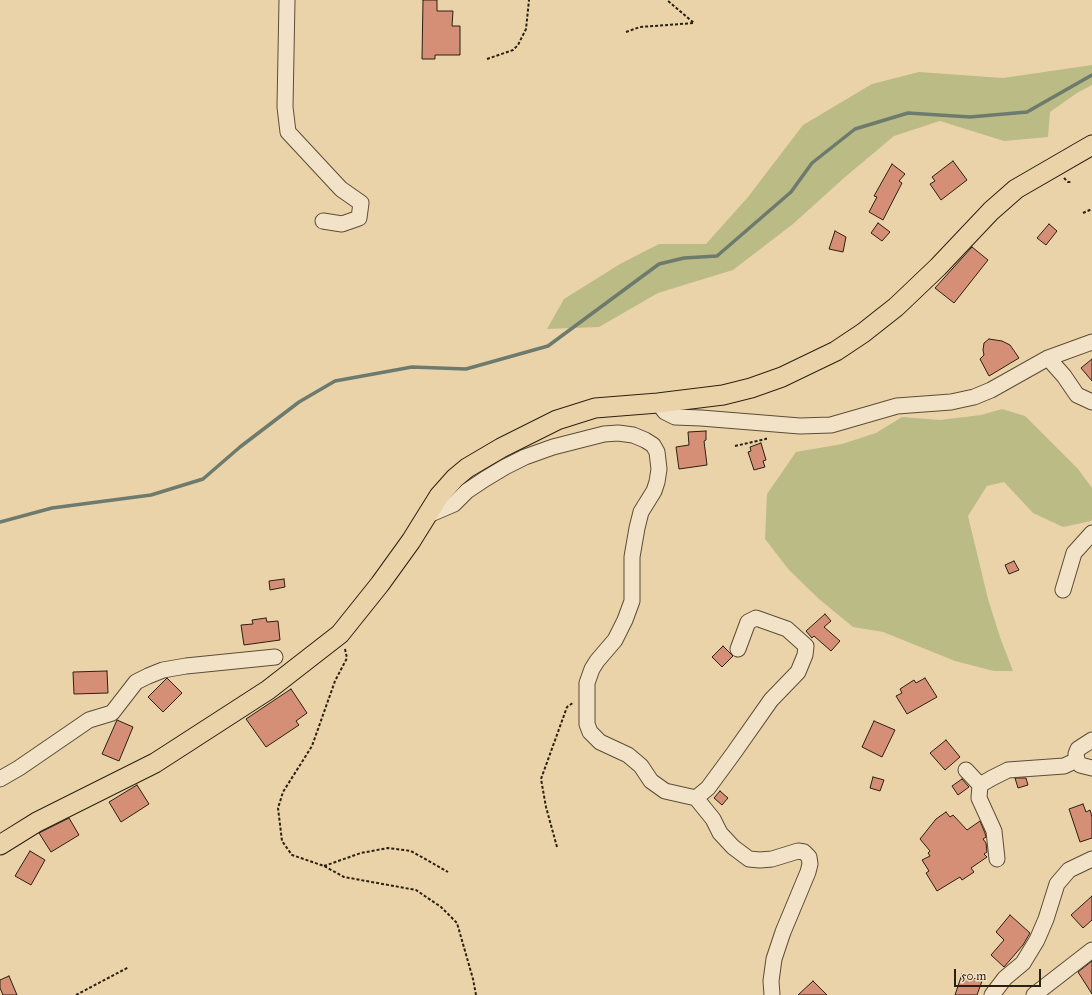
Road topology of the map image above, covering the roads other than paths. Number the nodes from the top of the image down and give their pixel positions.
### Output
1 (287, 0) edge
2 (1092, 145) edge
3 (323, 221) dead end
4 (1092, 342) edge
5 (1048, 358) junction
6 (1092, 402) edge
7 (658, 403) junction
8 (426, 516) junction
9 (1092, 533) edge
10 (1063, 590) dead end
11 (738, 650) dead end
12 (275, 657) dead end
13 (1092, 740) edge
14 (1076, 760) junction
15 (1092, 768) edge
16 (966, 770) dead end
17 (0, 779) edge
18 (980, 785) junction
19 (696, 798) junction
20 (0, 845) edge
21 (997, 859) dead end
22 (1092, 859) edge
23 (1092, 950) edge
24 (772, 995) edge
25 (992, 995) edge
26 (1034, 995) edge

1 - 3 street
2 - 7 main road
4 - 5 street
5 - 6 street
5 - 7 street
7 - 8 main road
8 - 19 street
8 - 20 main road
9 - 10 street
11 - 19 street
12 - 17 street
13 - 14 street
14 - 15 street
14 - 18 street
16 - 18 street
18 - 21 street
19 - 24 street
22 - 25 street
23 - 26 street

